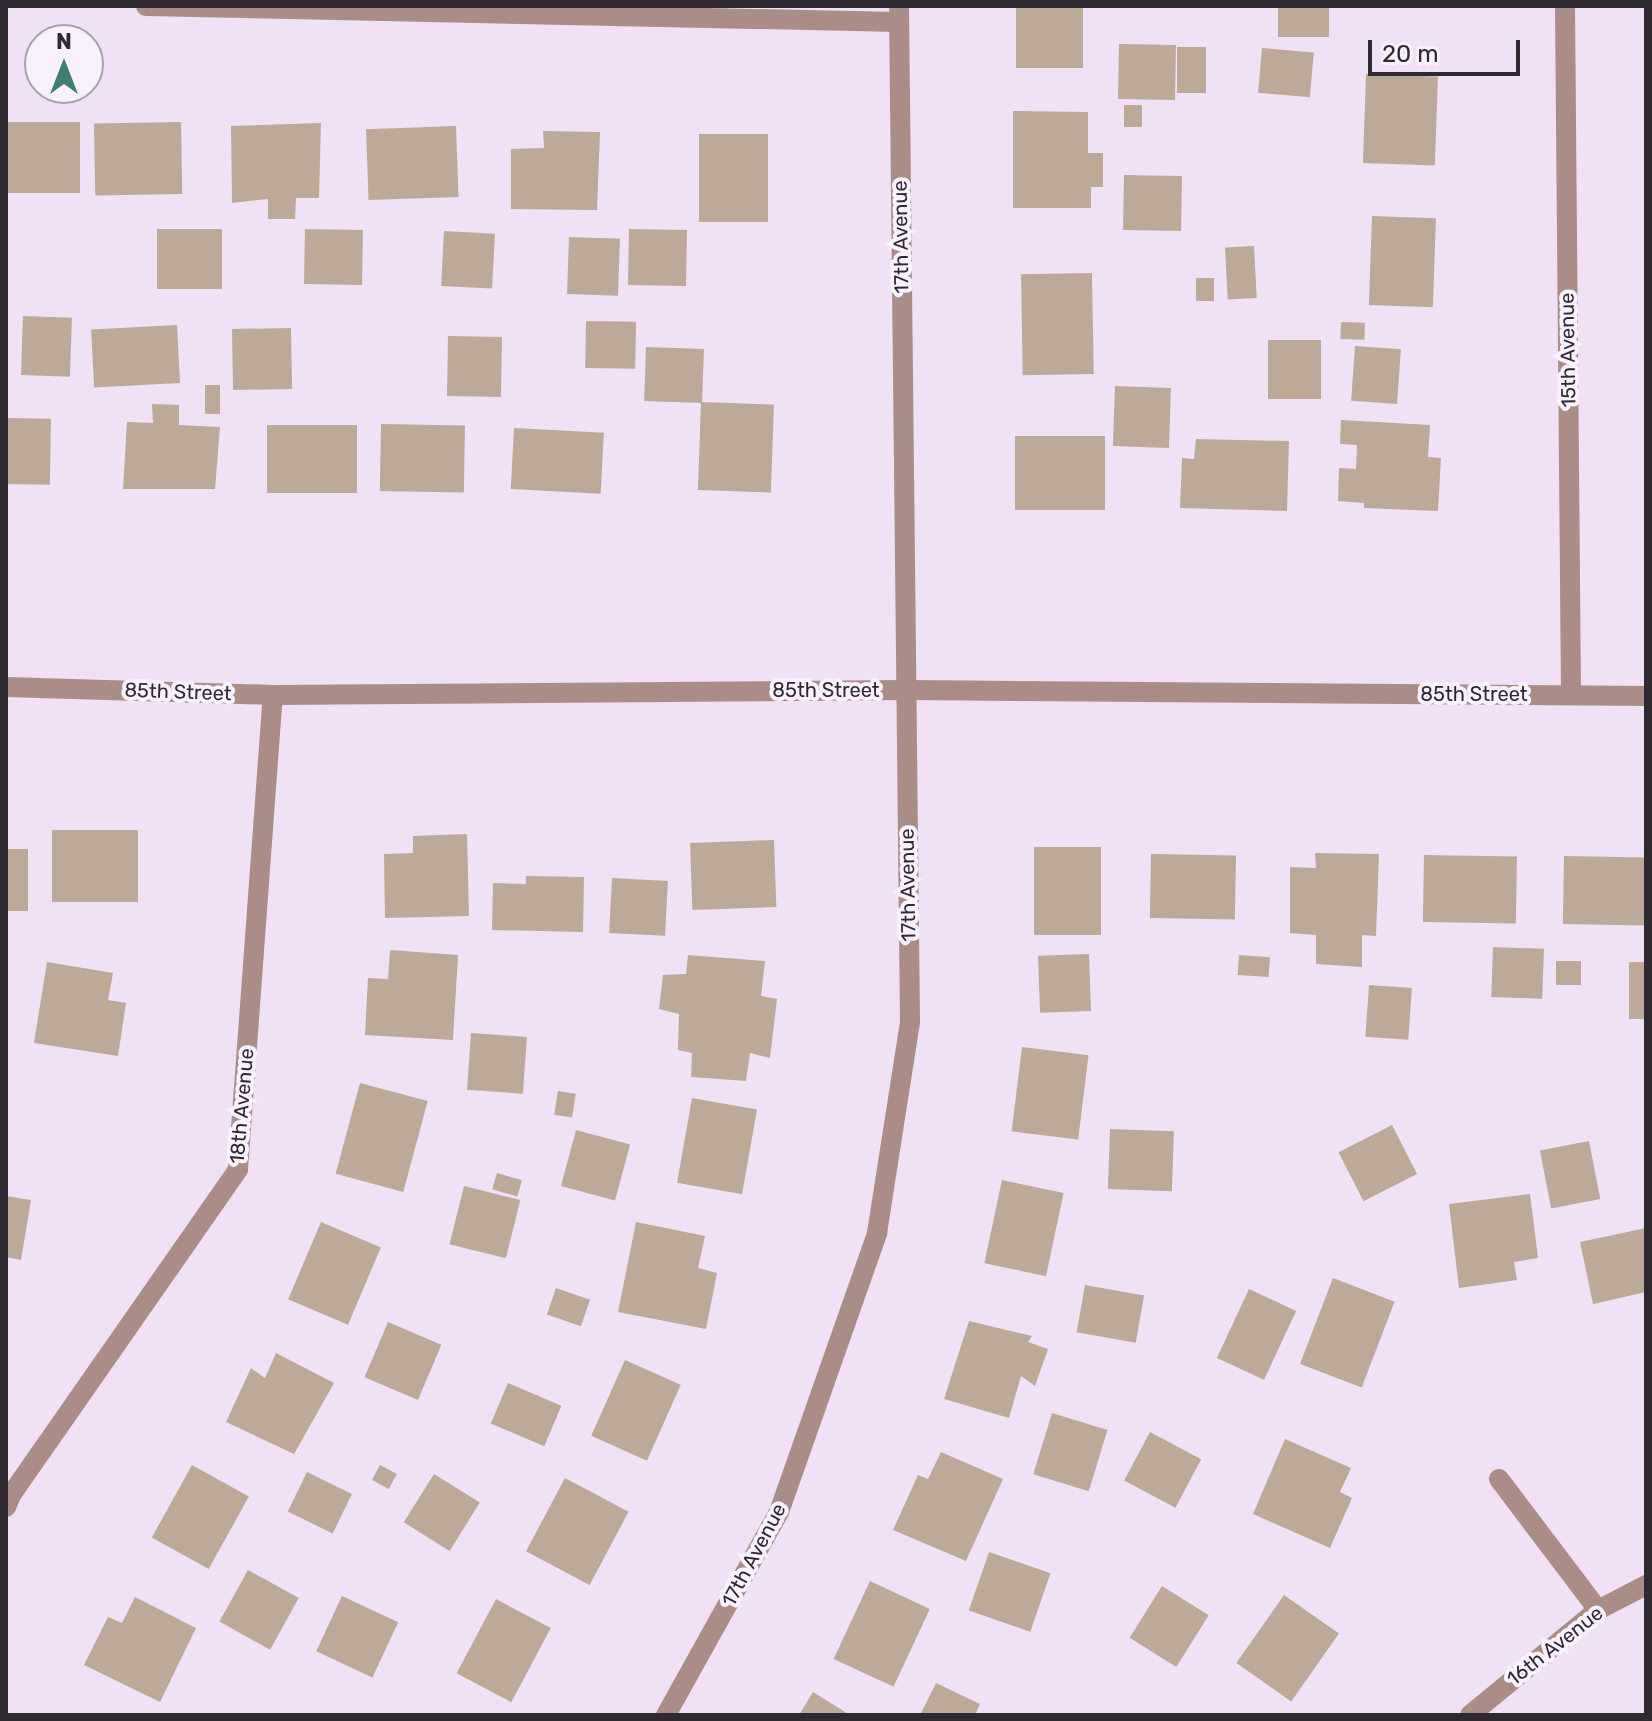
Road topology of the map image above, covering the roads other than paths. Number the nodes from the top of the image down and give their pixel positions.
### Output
1 (146, 6) edge
2 (1565, 6) edge
3 (899, 14) edge
4 (6, 687) edge
5 (905, 690) junction
6 (273, 695) junction
7 (1571, 695) junction
8 (1646, 696) edge
9 (1499, 1479) dead end
10 (8, 1498) edge
11 (1646, 1585) edge
12 (1598, 1610) junction
13 (666, 1715) edge
14 (1470, 1715) edge

1 - 3 street
2 - 7 street, 15th Avenue
3 - 5 street, 17th Avenue
4 - 6 street, 85th Street
5 - 6 street, 85th Street
5 - 7 street, 85th Street
5 - 13 street, 17th Avenue
6 - 10 street, 18th Avenue
7 - 8 street, 85th Street
9 - 12 street
11 - 12 street, 16th Avenue
12 - 14 street, 16th Avenue

